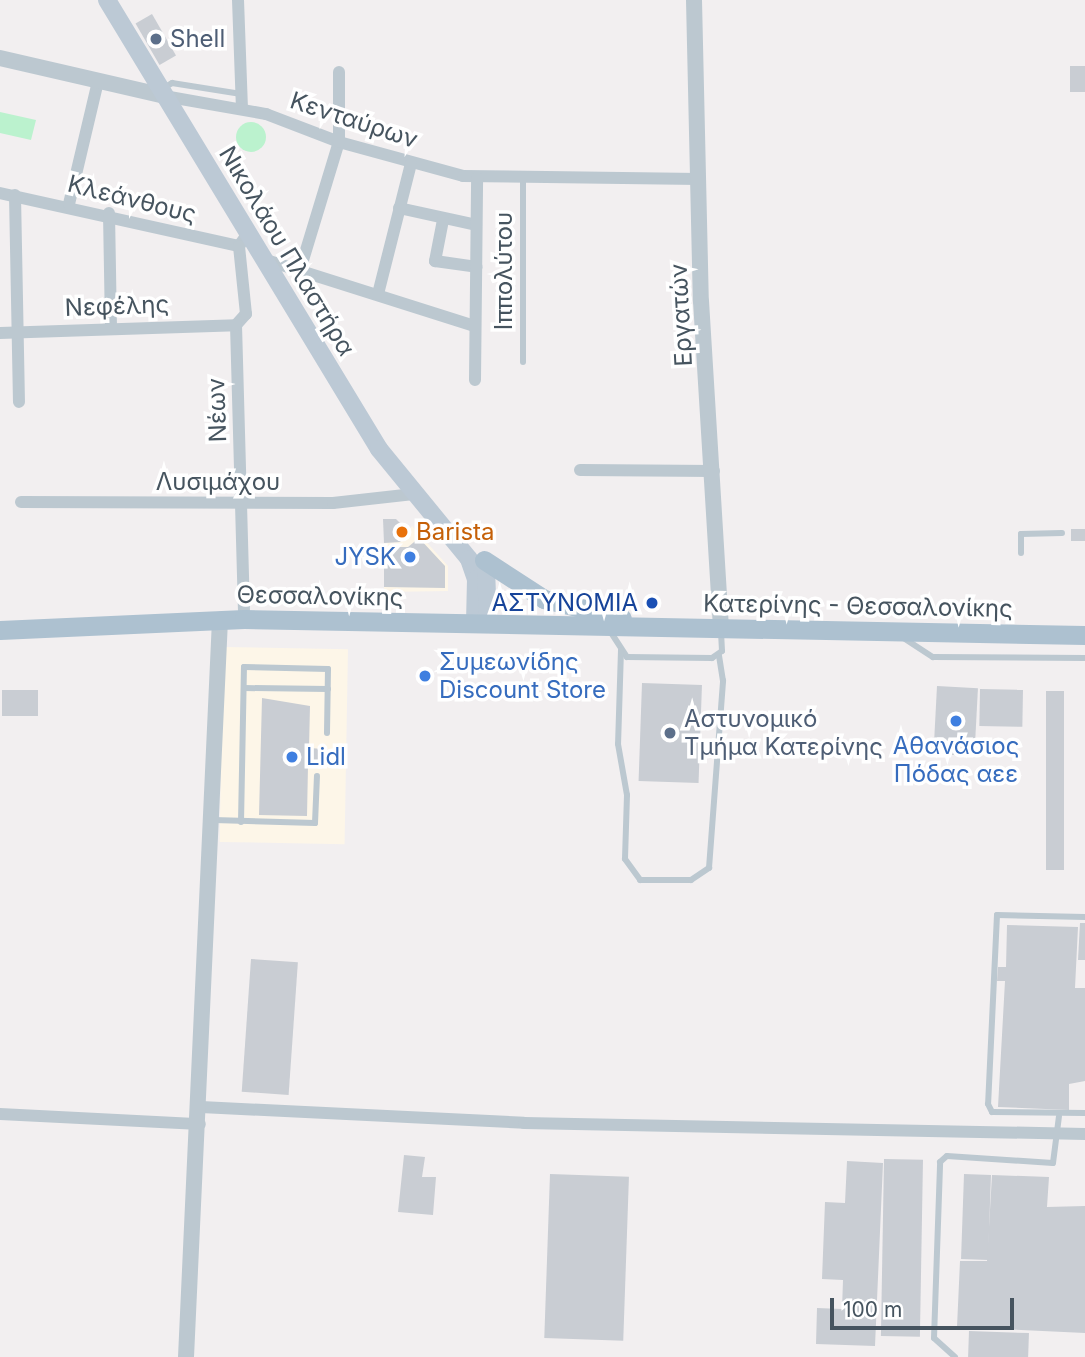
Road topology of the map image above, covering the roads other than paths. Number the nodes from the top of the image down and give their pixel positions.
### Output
1 (107, 0) edge
2 (238, 0) edge
3 (694, 0) edge
4 (0, 58) edge
5 (339, 72) dead end
6 (98, 81) junction
7 (162, 93) junction
8 (241, 94) junction
9 (242, 108) junction
10 (339, 142) junction
11 (411, 164) junction
12 (477, 178) junction
13 (699, 179) junction
14 (523, 180) junction
15 (0, 193) edge
16 (15, 195) junction
17 (69, 204) junction
18 (398, 208) junction
19 (109, 213) junction
20 (443, 220) junction
21 (476, 225) junction
22 (243, 239) junction
23 (263, 259) junction
24 (477, 267) junction
25 (300, 270) junction
26 (378, 295) junction
27 (236, 325) junction
28 (111, 326) junction
29 (474, 326) junction
30 (19, 331) junction
31 (0, 332) edge
32 (523, 362) dead end
33 (475, 380) dead end
34 (19, 402) dead end
35 (580, 470) dead end
36 (714, 471) junction
37 (413, 494) junction
38 (21, 502) dead end
39 (241, 503) junction
40 (436, 520) junction
41 (1062, 534) dead end
42 (1021, 553) dead end
43 (484, 560) junction
44 (244, 619) junction
45 (220, 620) junction
46 (482, 623) junction
47 (596, 624) junction
48 (630, 624) junction
49 (3, 627) edge
50 (721, 628) junction
51 (895, 632) junction
52 (1085, 635) edge
53 (621, 650) junction
54 (719, 655) junction
55 (1085, 658) edge
56 (244, 688) junction
57 (328, 689) junction
58 (327, 733) dead end
59 (317, 776) dead end
60 (214, 820) junction
61 (241, 822) junction
62 (1085, 917) edge
63 (201, 1107) junction
64 (1085, 1112) edge
65 (0, 1114) edge
66 (1059, 1116) junction
67 (200, 1124) junction
68 (1057, 1134) junction
69 (1085, 1134) edge
70 (186, 1357) edge
71 (955, 1357) edge

1 - 7 main road, Νικολάου Πλαστήρα
2 - 8 street
3 - 13 street, Εργατών
4 - 6 street, Κενταύρων
5 - 10 street
6 - 7 street, Κενταύρων
6 - 17 street
7 - 8 lane
7 - 9 street, Κενταύρων
7 - 22 main road, Νικολάου Πλαστήρα
8 - 9 street
9 - 10 street, Κενταύρων
10 - 11 street, Κενταύρων
10 - 25 street
11 - 12 street, Κενταύρων
11 - 18 street
12 - 14 street, Κενταύρων
12 - 21 street
13 - 14 street, Κενταύρων
13 - 36 street, Εργατών
14 - 32 lane, Ιππολύτου
15 - 16 street, Κλεάνθους
16 - 17 street, Κλεάνθους
16 - 30 street
17 - 19 street, Κλεάνθους
18 - 20 street
18 - 26 street
19 - 22 street, Κλεάνθους
19 - 28 street
20 - 21 street
20 - 24 street
21 - 24 street
22 - 23 main road, Νικολάου Πλαστήρα
22 - 27 street, Νέων
23 - 25 street
23 - 37 main road, Νικολάου Πλαστήρα
24 - 29 street
25 - 26 street
26 - 29 street
27 - 28 street, Νεφέλης
27 - 39 street, Νέων
28 - 30 street, Νεφέλης
29 - 33 street
30 - 31 street, Νεφέλης
30 - 34 street
35 - 36 street
36 - 50 street, Εργατών
37 - 39 street, Λυσιμάχου
37 - 40 main road, Νικολάου Πλαστήρα
38 - 39 street, Λυσιμάχου
39 - 44 street, Νέων
40 - 43 main road, Νικολάου Πλαστήρα
40 - 46 main road, Νικολάου Πλαστήρα
41 - 42 lane
43 - 46 main road
43 - 48 main road
44 - 45 main road, Θεσσαλονίκης
44 - 46 main road, Θεσσαλονίκης
45 - 49 main road, Θεσσαλονίκης
45 - 60 street
46 - 47 main road, Θεσσαλονίκης
47 - 48 main road, Θεσσαλονίκης
47 - 53 lane
48 - 50 main road, Κατερίνης - Θεσσαλονίκης
50 - 51 main road, Κατερίνης - Θεσσαλονίκης
50 - 54 lane
51 - 52 main road, Κατερίνης - Θεσσαλονίκης
51 - 55 lane
53 - 54 lane
53 - 54 lane
56 - 57 lane
56 - 57 lane
56 - 61 lane
57 - 58 lane
59 - 61 lane
60 - 61 lane
60 - 63 street
62 - 66 lane
63 - 67 street
63 - 68 street
64 - 66 lane
65 - 67 street
66 - 68 lane
67 - 70 street
68 - 69 street
68 - 71 lane

